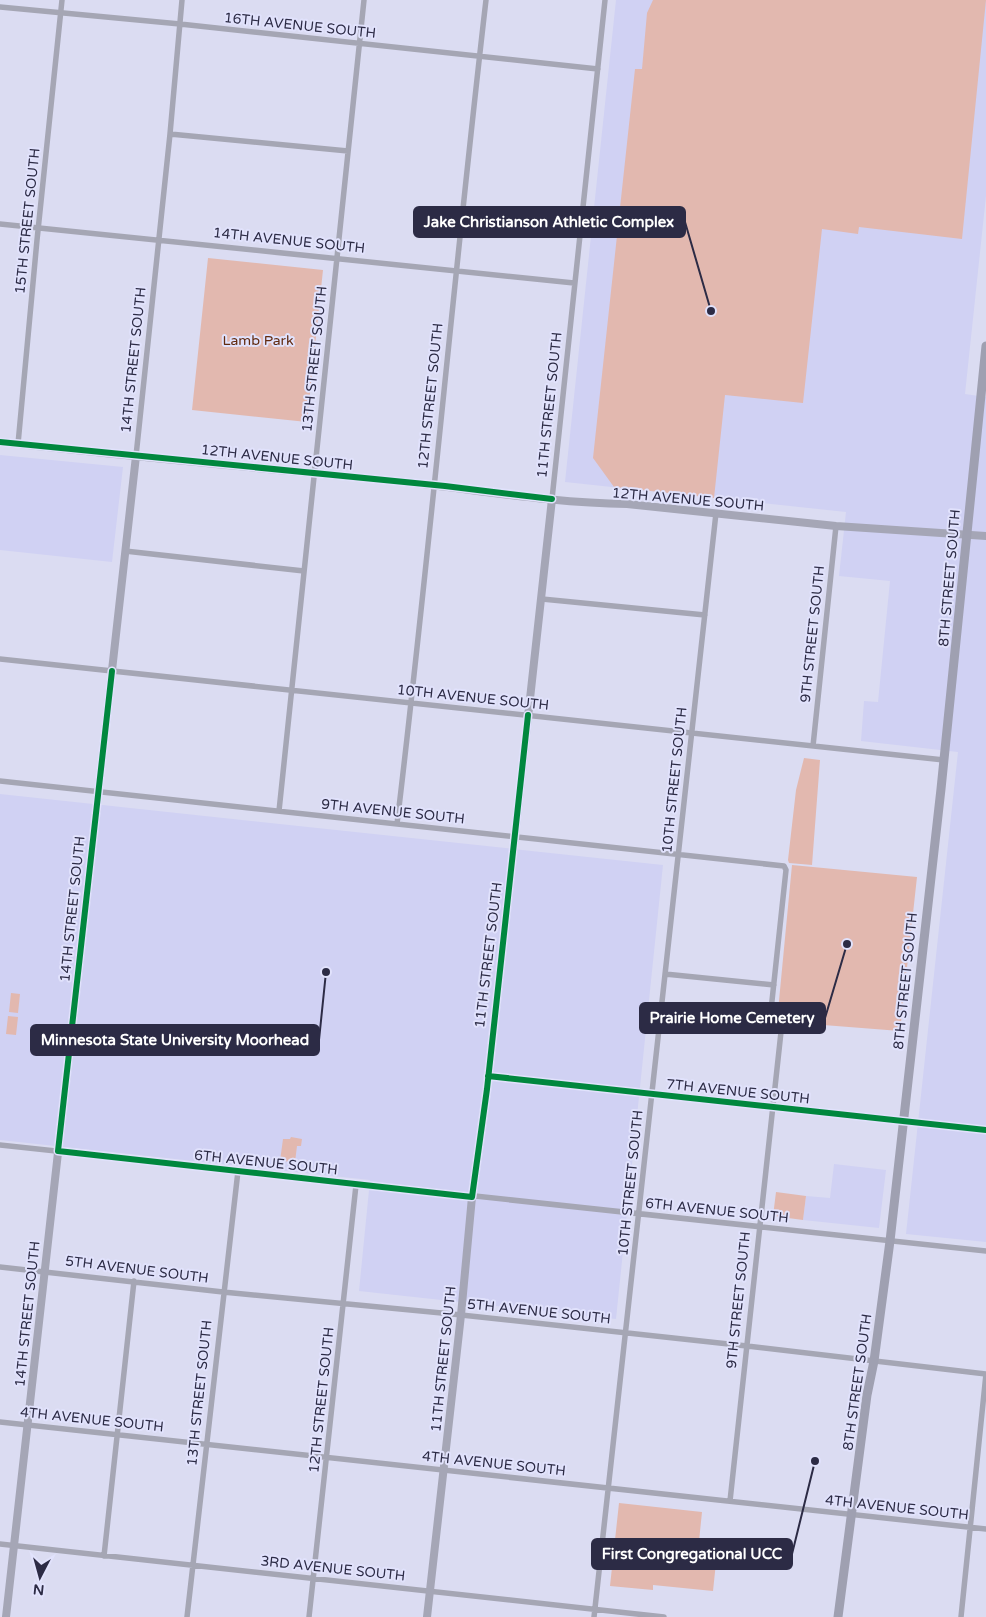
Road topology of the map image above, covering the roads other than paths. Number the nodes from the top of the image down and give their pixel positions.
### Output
1 (62, 0) edge
2 (182, 0) edge
3 (364, 0) edge
4 (486, 0) edge
5 (605, 0) edge
6 (0, 7) edge
7 (61, 13) junction
8 (180, 24) junction
9 (360, 44) junction
10 (479, 56) junction
11 (598, 69) junction
12 (170, 134) junction
13 (348, 150) junction
14 (0, 224) edge
15 (38, 228) junction
16 (158, 239) junction
17 (337, 258) junction
18 (455, 270) junction
19 (574, 283) junction
20 (986, 346) edge
21 (0, 442) edge
22 (18, 444) junction
23 (136, 456) junction
24 (314, 473) junction
25 (434, 485) junction
26 (552, 499) junction
27 (716, 513) junction
28 (836, 526) junction
29 (966, 535) junction
30 (986, 536) edge
31 (125, 551) junction
32 (304, 571) junction
33 (542, 599) junction
34 (705, 616) junction
35 (0, 659) edge
36 (112, 671) junction
37 (292, 689) junction
38 (412, 702) junction
39 (528, 715) junction
40 (692, 733) junction
41 (813, 746) junction
42 (944, 760) junction
43 (0, 781) edge
44 (98, 792) junction
45 (279, 811) junction
46 (397, 824) junction
47 (514, 836) junction
48 (678, 854) junction
49 (784, 866) joint
50 (665, 974) junction
51 (774, 985) junction
52 (488, 1076) junction
53 (652, 1094) junction
54 (774, 1107) junction
55 (904, 1122) junction
56 (986, 1130) edge
57 (0, 1145) edge
58 (58, 1151) junction
59 (238, 1171) junction
60 (356, 1185) junction
61 (472, 1197) junction
62 (639, 1214) junction
63 (759, 1227) junction
64 (890, 1241) junction
65 (986, 1251) edge
66 (0, 1267) edge
67 (44, 1271) junction
68 (134, 1281) junction
69 (223, 1292) junction
70 (343, 1304) junction
71 (461, 1315) junction
72 (626, 1333) junction
73 (747, 1346) junction
74 (874, 1361) junction
75 (986, 1374) edge
76 (0, 1422) edge
77 (27, 1425) junction
78 (117, 1435) junction
79 (206, 1444) junction
80 (327, 1458) junction
81 (444, 1470) junction
82 (608, 1488) junction
83 (730, 1501) junction
84 (852, 1515) junction
85 (971, 1528) junction
86 (986, 1529) edge
87 (0, 1544) edge
88 (14, 1546) junction
89 (104, 1556) junction
90 (193, 1565) junction
91 (313, 1578) junction
92 (430, 1591) junction
93 (595, 1609) junction
94 (6, 1617) edge
95 (187, 1617) edge
96 (309, 1617) edge
97 (427, 1617) edge
98 (594, 1617) edge
99 (664, 1617) edge
100 (838, 1617) edge
101 (961, 1617) edge

1 - 7 street, 15TH STREET SOUTH
2 - 8 street, 14TH STREET SOUTH
3 - 9 street, 13TH STREET SOUTH
4 - 10 street, 12TH STREET SOUTH
5 - 11 street, 11TH STREET SOUTH
6 - 7 street, 16TH AVENUE SOUTH
7 - 8 street, 16TH AVENUE SOUTH
7 - 15 street, 15TH STREET SOUTH
8 - 9 street, 16TH AVENUE SOUTH
8 - 12 street, 14TH STREET SOUTH
9 - 10 street, 16TH AVENUE SOUTH
9 - 13 street, 13TH STREET SOUTH
10 - 11 street, 16TH AVENUE SOUTH
10 - 18 street, 12TH STREET SOUTH
11 - 19 street, 11TH STREET SOUTH
12 - 13 street
12 - 16 street, 14TH STREET SOUTH
13 - 17 street, 13TH STREET SOUTH
14 - 15 street, 14TH AVENUE SOUTH
15 - 16 street, 14TH AVENUE SOUTH
15 - 22 street, 15TH STREET SOUTH
16 - 17 street, 14TH AVENUE SOUTH
16 - 23 street, 14TH STREET SOUTH
17 - 18 street, 14TH AVENUE SOUTH
17 - 24 street, 13TH STREET SOUTH
18 - 19 street, 14TH AVENUE SOUTH
18 - 25 street, 12TH STREET SOUTH
19 - 26 street, 11TH STREET SOUTH
20 - 29 main road, 8TH STREET SOUTH
21 - 22 street, 12TH AVENUE SOUTH
22 - 23 street, 12TH AVENUE SOUTH
23 - 24 street, 12TH AVENUE SOUTH
23 - 31 street, 14TH STREET SOUTH
24 - 25 street, 12TH AVENUE SOUTH
24 - 32 street, 13TH STREET SOUTH
25 - 26 street, 12TH AVENUE SOUTH
25 - 38 street, 12TH STREET SOUTH
26 - 27 street, 12TH AVENUE SOUTH
26 - 33 street, 11TH STREET SOUTH
27 - 28 street, 12TH AVENUE SOUTH
27 - 34 street, 10TH STREET SOUTH
28 - 29 street, 12TH AVENUE SOUTH
28 - 41 street, 9TH STREET SOUTH
29 - 30 street, 12TH AVENUE SOUTH
29 - 42 main road, 8TH STREET SOUTH
31 - 32 street
31 - 36 street, 14TH STREET SOUTH
32 - 37 street, 13TH STREET SOUTH
33 - 34 street
33 - 39 street, 11TH STREET SOUTH
34 - 40 street, 10TH STREET SOUTH
35 - 36 street, 10TH AVENUE SOUTH
36 - 37 street, 10TH AVENUE SOUTH
36 - 44 street, 14TH STREET SOUTH
37 - 38 street, 10TH AVENUE SOUTH
37 - 45 street, 13TH STREET SOUTH
38 - 39 street, 10TH AVENUE SOUTH
38 - 46 street, 12TH STREET SOUTH
39 - 40 street, 10TH AVENUE SOUTH
39 - 47 street, 11TH STREET SOUTH
40 - 41 street, 10TH AVENUE SOUTH
40 - 48 street, 10TH STREET SOUTH
41 - 42 street, 10TH AVENUE SOUTH
42 - 55 main road, 8TH STREET SOUTH
43 - 44 street, 9TH AVENUE SOUTH
44 - 45 street, 9TH AVENUE SOUTH
44 - 58 street, 14TH STREET SOUTH
45 - 46 street, 9TH AVENUE SOUTH
46 - 47 street, 9TH AVENUE SOUTH
47 - 48 street, 9TH AVENUE SOUTH
47 - 52 street, 11TH STREET SOUTH
48 - 49 street, 9TH AVENUE SOUTH
48 - 50 street, 10TH STREET SOUTH
49 - 51 street, 9TH STREET SOUTH
50 - 51 street
50 - 53 street, 10TH STREET SOUTH
51 - 54 street, 9TH STREET SOUTH
52 - 53 street, 7TH AVENUE SOUTH
52 - 61 street, 11TH STREET SOUTH
53 - 54 street, 7TH AVENUE SOUTH
53 - 62 street, 10TH STREET SOUTH
54 - 55 street, 7TH AVENUE SOUTH
54 - 63 street, 9TH STREET SOUTH
55 - 56 street, 7TH AVENUE SOUTH
55 - 64 main road, 8TH STREET SOUTH
57 - 58 street, 6TH AVENUE SOUTH
58 - 59 street, 6TH AVENUE SOUTH
58 - 67 street, 14TH STREET SOUTH
59 - 60 street, 6TH AVENUE SOUTH
59 - 69 street, 13TH STREET SOUTH
60 - 61 street, 6TH AVENUE SOUTH
60 - 70 street, 12TH STREET SOUTH
61 - 62 street, 6TH AVENUE SOUTH
61 - 71 street, 11TH STREET SOUTH
62 - 63 street, 6TH AVENUE SOUTH
62 - 72 street, 10TH STREET SOUTH
63 - 64 street, 6TH AVENUE SOUTH
63 - 73 street, 9TH STREET SOUTH
64 - 65 street, 6TH AVENUE SOUTH
64 - 74 main road, 8TH STREET SOUTH
66 - 67 street, 5TH AVENUE SOUTH
67 - 68 street, 5TH AVENUE SOUTH
67 - 77 street, 14TH STREET SOUTH
68 - 69 street, 5TH AVENUE SOUTH
68 - 78 street
69 - 70 street, 5TH AVENUE SOUTH
69 - 79 street, 13TH STREET SOUTH
70 - 71 street, 5TH AVENUE SOUTH
70 - 80 street, 12TH STREET SOUTH
71 - 72 street, 5TH AVENUE SOUTH
71 - 81 street, 11TH STREET SOUTH
72 - 73 street, 5TH AVENUE SOUTH
72 - 82 street, 10TH STREET SOUTH
73 - 74 street, 5TH AVENUE SOUTH
73 - 83 street, 9TH STREET SOUTH
74 - 75 street, 5TH AVENUE SOUTH
74 - 84 main road, 8TH STREET SOUTH
75 - 85 street
76 - 77 street, 4TH AVENUE SOUTH
77 - 78 street, 4TH AVENUE SOUTH
77 - 88 street, 14TH STREET SOUTH
78 - 79 street, 4TH AVENUE SOUTH
78 - 89 street
79 - 80 street, 4TH AVENUE SOUTH
79 - 90 street, 13TH STREET SOUTH
80 - 81 street, 4TH AVENUE SOUTH
80 - 91 street, 12TH STREET SOUTH
81 - 82 street, 4TH AVENUE SOUTH
81 - 92 street, 11TH STREET SOUTH
82 - 83 street, 4TH AVENUE SOUTH
82 - 93 street, 10TH STREET SOUTH
83 - 84 street, 4TH AVENUE SOUTH
84 - 85 street, 4TH AVENUE SOUTH
84 - 100 main road, 8TH STREET SOUTH
85 - 86 street, 4TH AVENUE SOUTH
85 - 101 street
87 - 88 street, 3RD AVENUE SOUTH
88 - 89 street, 3RD AVENUE SOUTH
88 - 94 street, 14TH STREET SOUTH
89 - 90 street, 3RD AVENUE SOUTH
90 - 91 street, 3RD AVENUE SOUTH
90 - 95 street, 13TH STREET SOUTH
91 - 92 street, 3RD AVENUE SOUTH
91 - 96 street, 12TH STREET SOUTH
92 - 93 street, 3RD AVENUE SOUTH
92 - 97 street, 11TH STREET SOUTH
93 - 98 street, 10TH STREET SOUTH
93 - 99 street, 3RD AVENUE SOUTH

